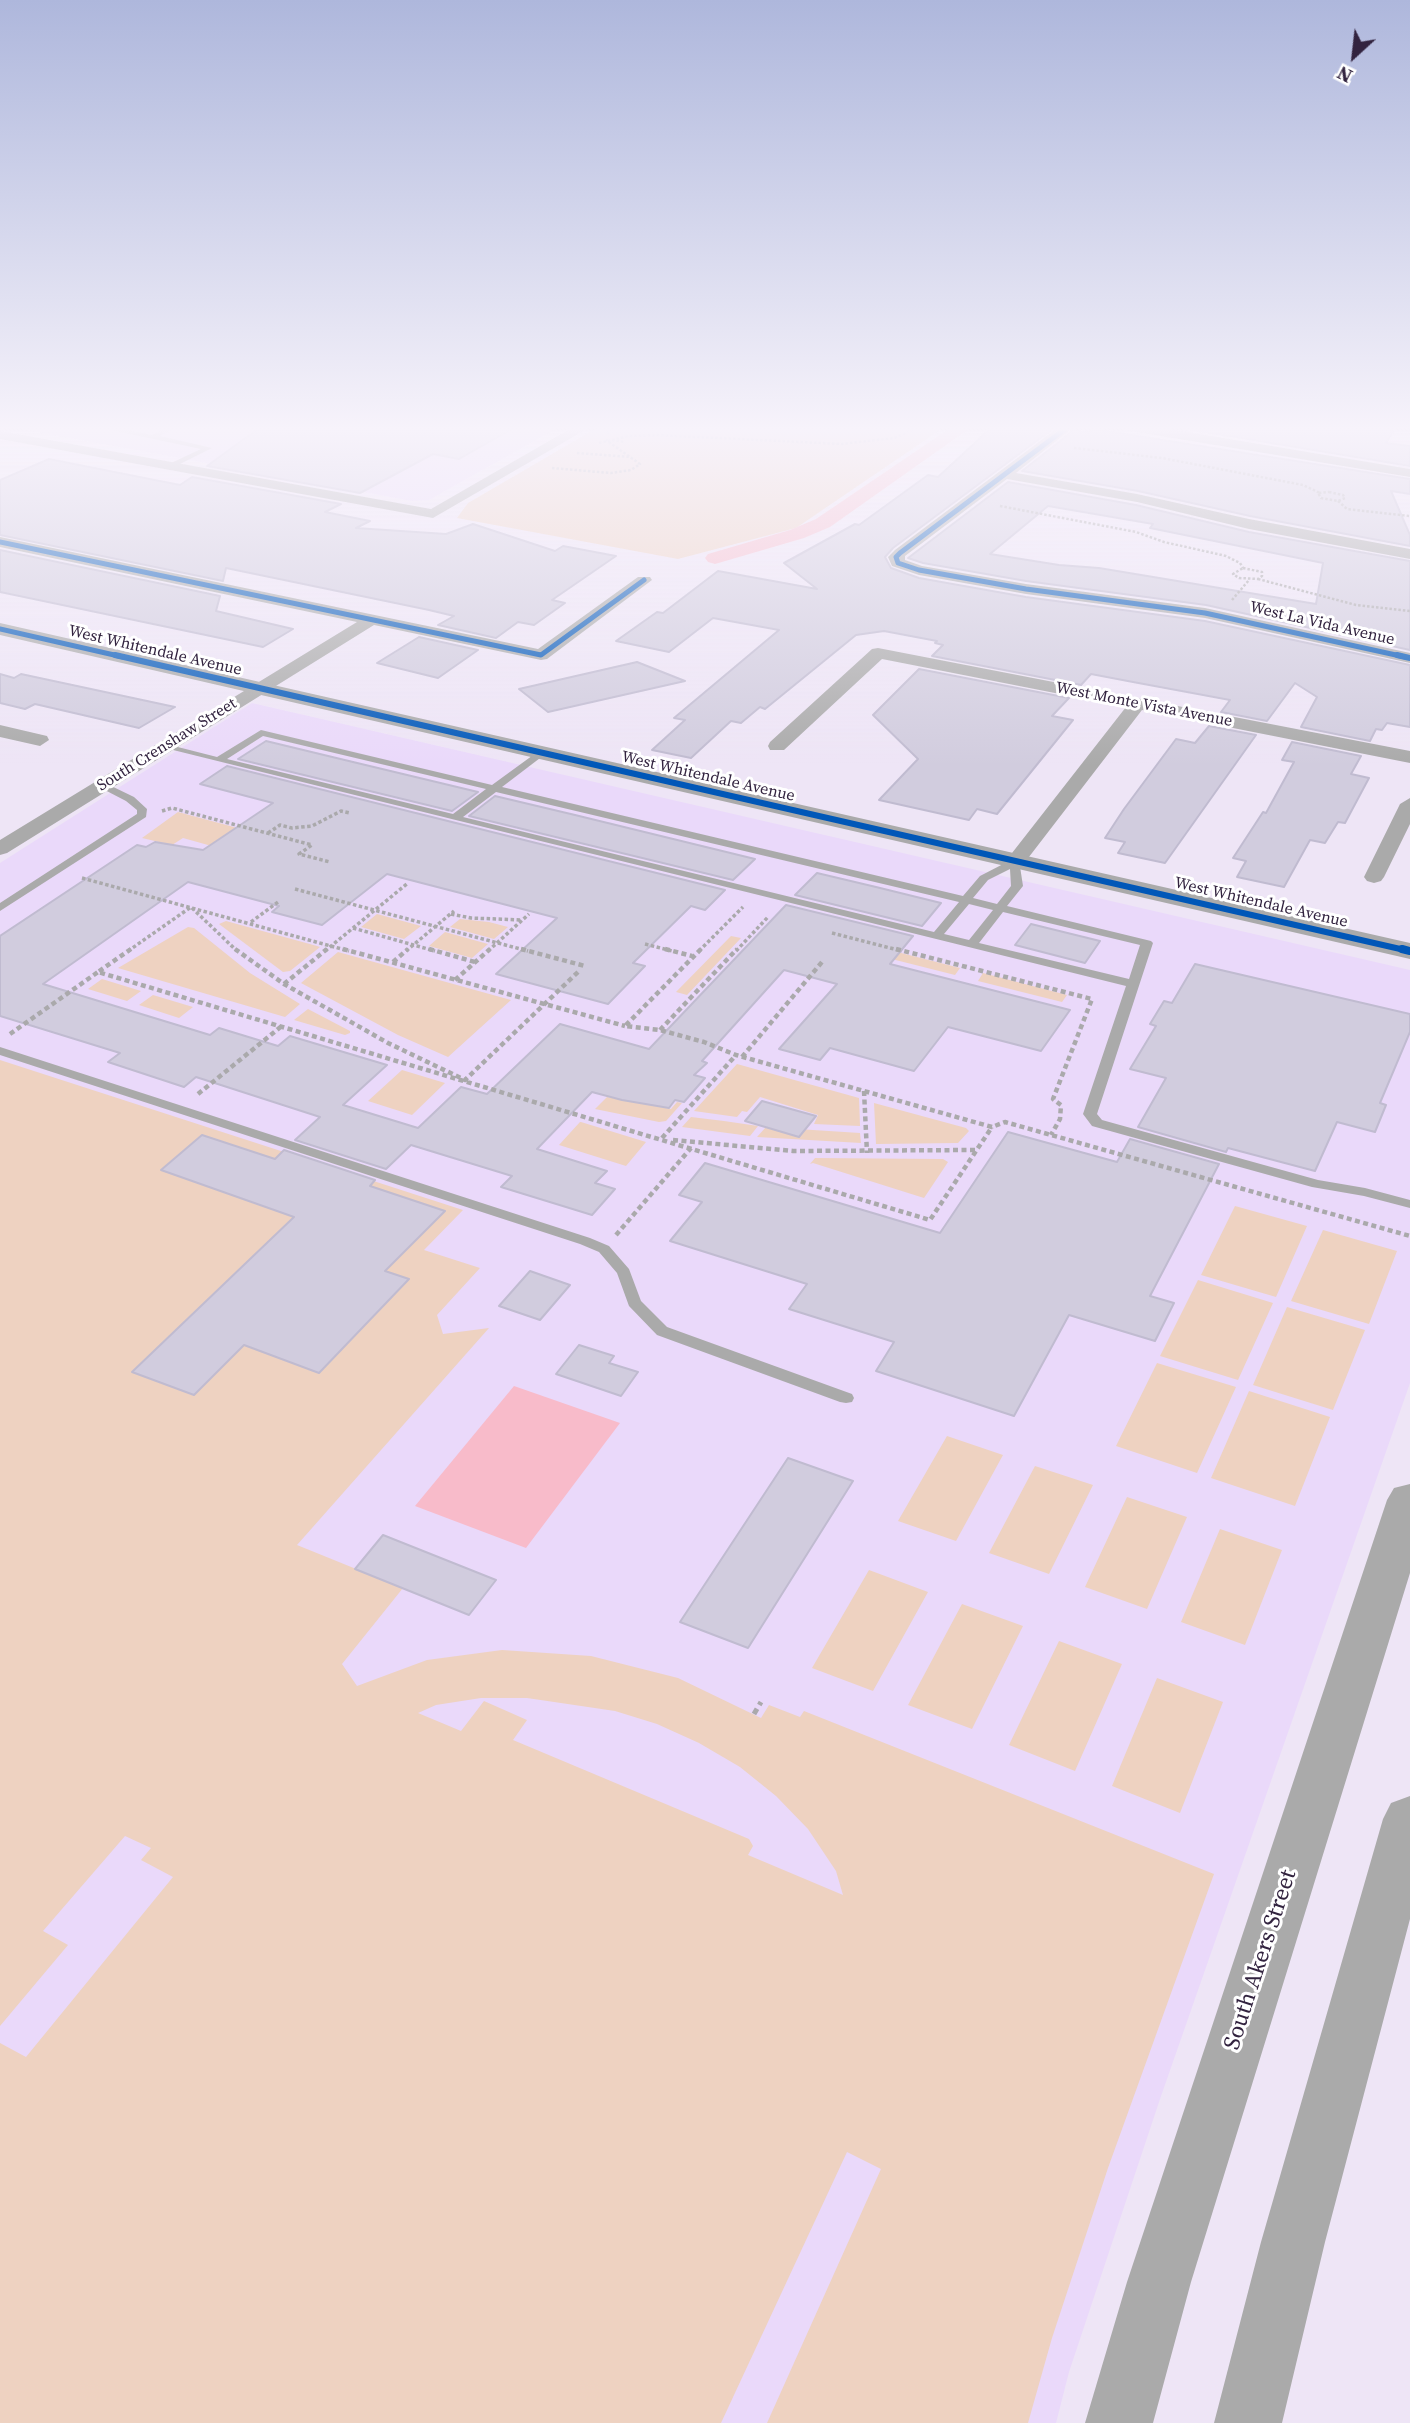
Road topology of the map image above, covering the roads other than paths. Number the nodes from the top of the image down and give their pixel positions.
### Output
1 (919, 539) edge
2 (1330, 539) edge
3 (0, 542) edge
4 (1410, 554) edge
5 (644, 580) dead end
6 (371, 620) junction
7 (0, 629) edge
8 (1410, 658) edge
9 (258, 688) junction
10 (1137, 704) junction
11 (0, 730) edge
12 (40, 740) dead end
13 (777, 746) dead end
14 (166, 747) junction
15 (540, 753) junction
16 (1410, 757) edge
17 (219, 760) junction
18 (103, 785) junction
19 (494, 788) junction
20 (1410, 804) edge
21 (455, 818) junction
22 (0, 849) edge
23 (1015, 862) junction
24 (1374, 877) dead end
25 (965, 901) junction
26 (0, 908) edge
27 (999, 909) junction
28 (937, 936) junction
29 (972, 944) junction
30 (1410, 951) edge
31 (1133, 984) junction
32 (0, 1051) edge
33 (1410, 1204) edge
34 (846, 1398) dead end
35 (1410, 1500) edge
36 (1410, 1819) edge
37 (1398, 1914) edge
38 (1119, 2423) edge
39 (1248, 2423) edge

1 - 8 street, West La Vida Avenue
2 - 4 street
3 - 6 street
5 - 6 street
6 - 9 street, South Crenshaw Street
7 - 9 street, West Whitendale Avenue
9 - 14 street, South Crenshaw Street
9 - 15 street, West Whitendale Avenue
10 - 13 street, West Monte Vista Avenue
10 - 16 street, West Monte Vista Avenue
10 - 23 street
11 - 12 street
14 - 17 lane
14 - 18 street, South Crenshaw Street
15 - 19 lane
15 - 23 street, West Whitendale Avenue
17 - 19 lane
17 - 21 lane
18 - 22 street, South Crenshaw Street
18 - 26 lane
19 - 21 lane
19 - 25 lane
20 - 24 street
21 - 28 lane
23 - 25 lane
23 - 27 lane
23 - 30 street, West Whitendale Avenue
25 - 27 lane
25 - 28 lane
27 - 29 lane
27 - 31 lane
28 - 29 lane
29 - 31 lane
31 - 33 lane
32 - 34 lane
35 - 38 main road, South Akers Street
36 - 37 main road
37 - 39 main road

